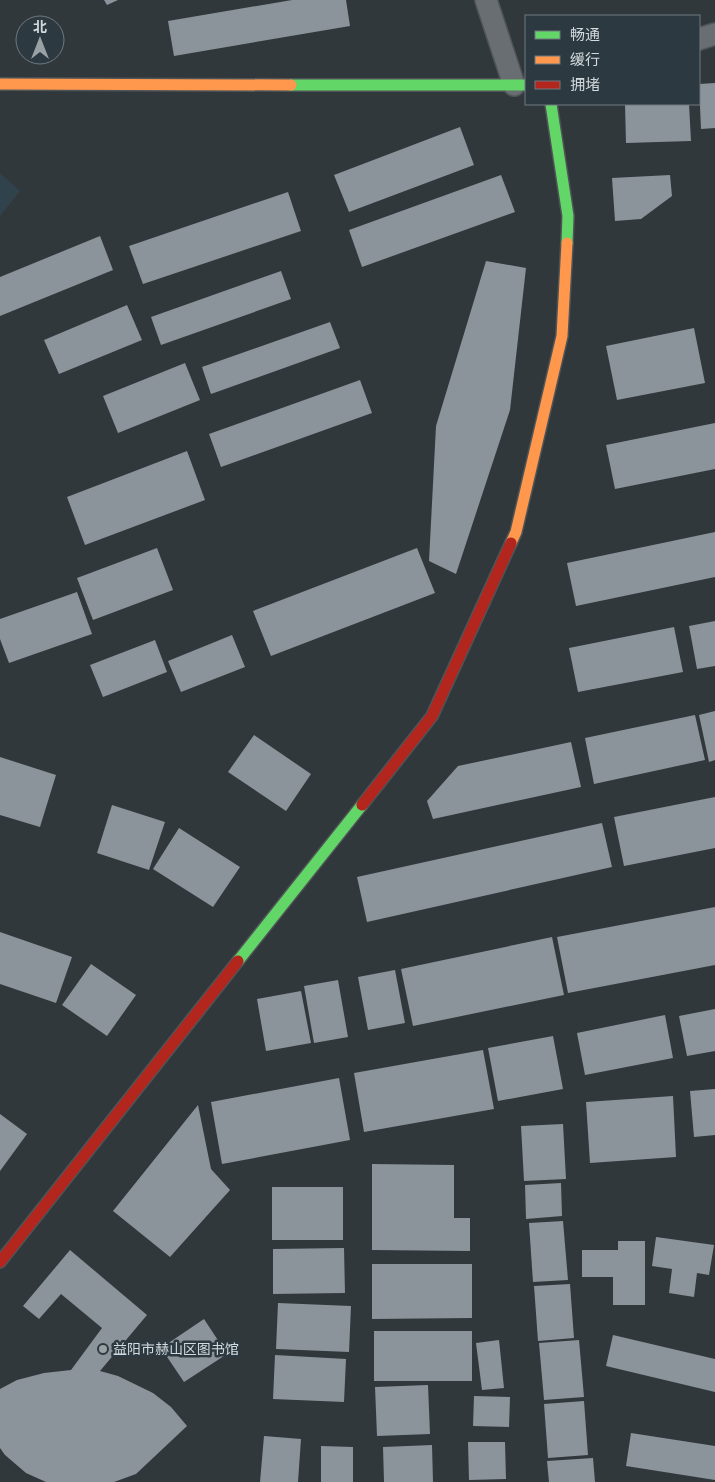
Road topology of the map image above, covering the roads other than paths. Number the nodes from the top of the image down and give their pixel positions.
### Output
1 (486, 0) edge
2 (715, 34) edge
3 (700, 39) edge
4 (0, 84) edge
5 (520, 85) edge
6 (551, 105) edge
7 (0, 1262) edge

1 - 5 street
2 - 3 street
4 - 5 street
6 - 7 street

